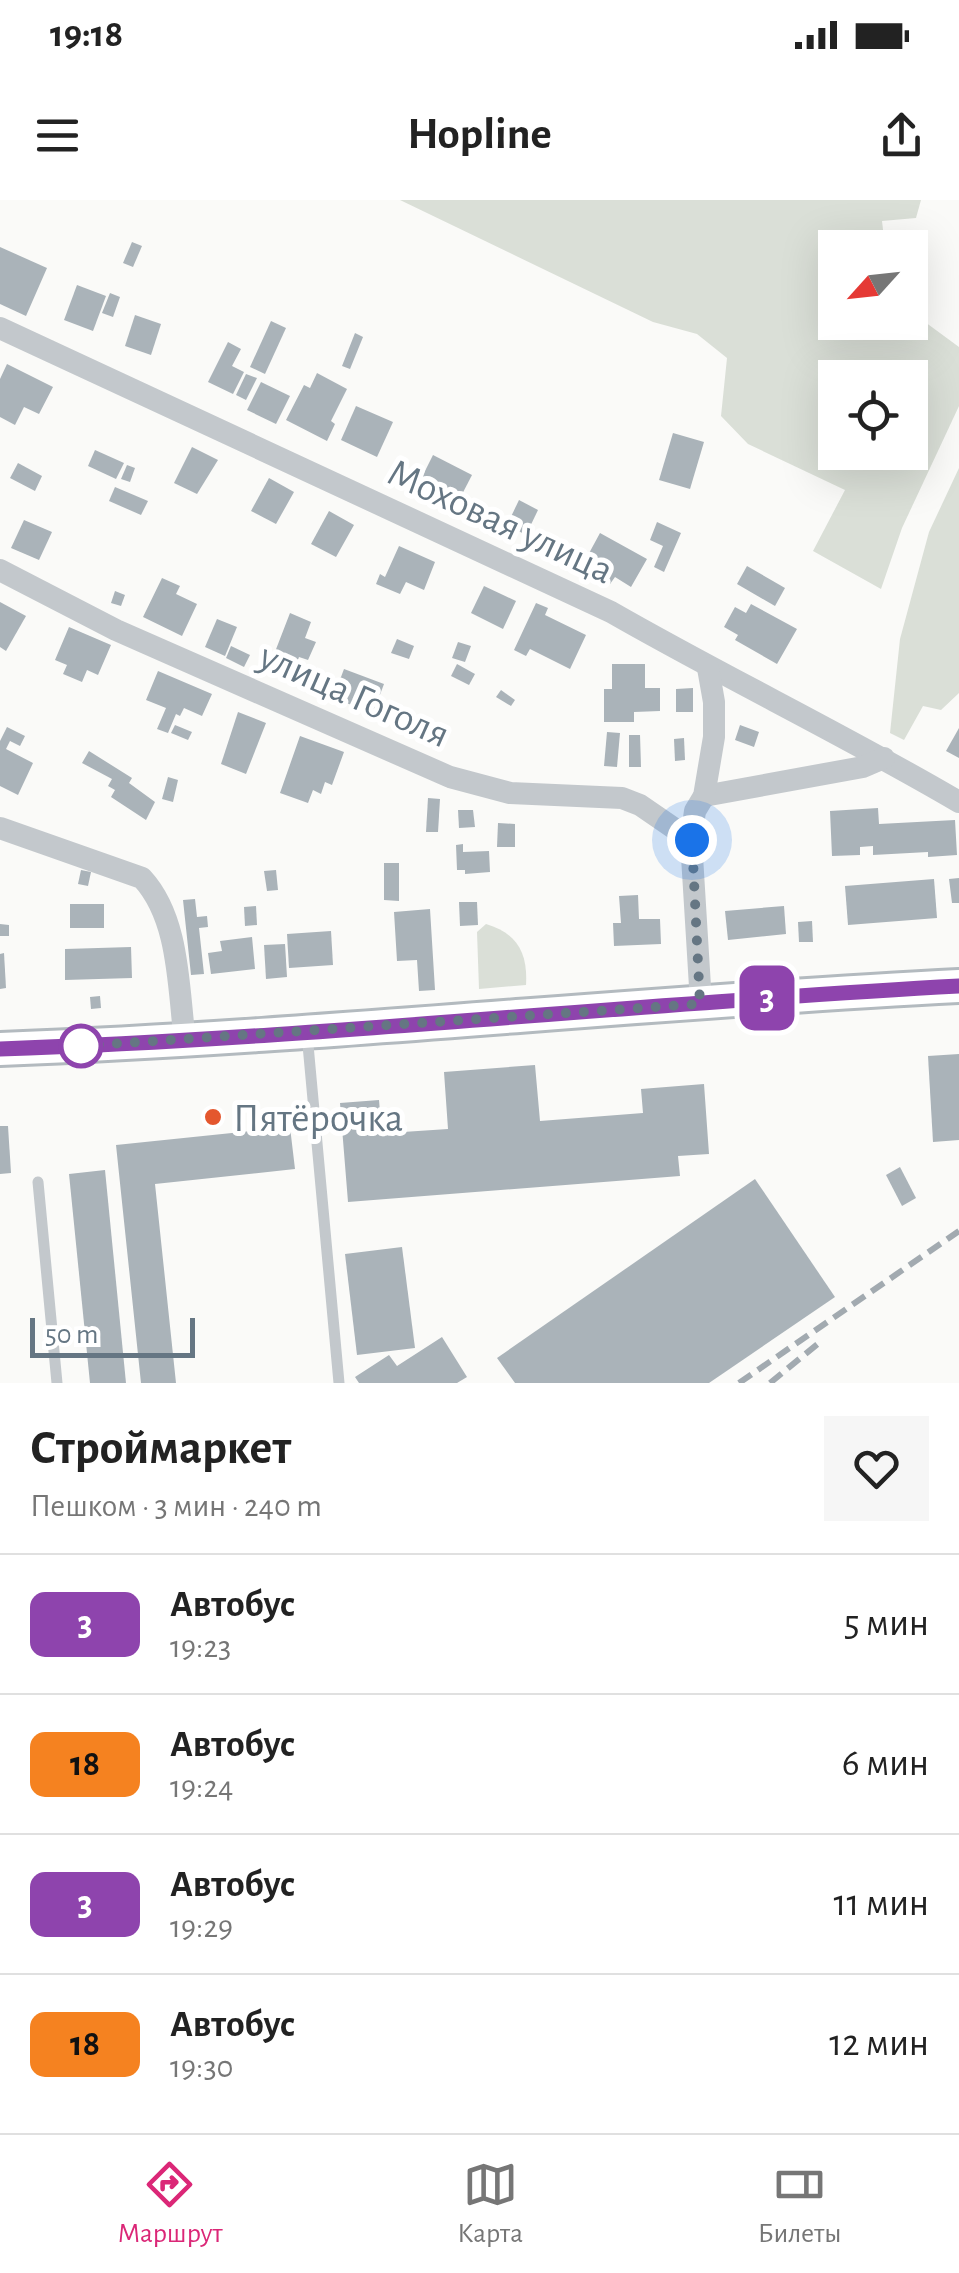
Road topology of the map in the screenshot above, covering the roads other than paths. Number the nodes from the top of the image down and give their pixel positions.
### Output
1 (0, 328) edge
2 (0, 570) edge
3 (708, 668) junction
4 (884, 758) junction
5 (704, 796) junction
6 (959, 802) edge
7 (0, 828) edge
8 (692, 840) junction
9 (959, 986) edge
10 (700, 1004) junction
11 (307, 1033) junction
12 (186, 1041) junction
13 (0, 1049) edge
14 (38, 1182) dead end
15 (57, 1383) edge
16 (339, 1383) edge

1 - 3 street, Моховая улица
2 - 8 street, улица Гоголя
3 - 4 street, Моховая улица
3 - 5 street
4 - 5 street
4 - 6 street, Моховая улица
5 - 8 street
7 - 12 street
8 - 10 street
9 - 10 street
10 - 11 street
11 - 12 street
11 - 16 lane
12 - 13 street
14 - 15 lane

